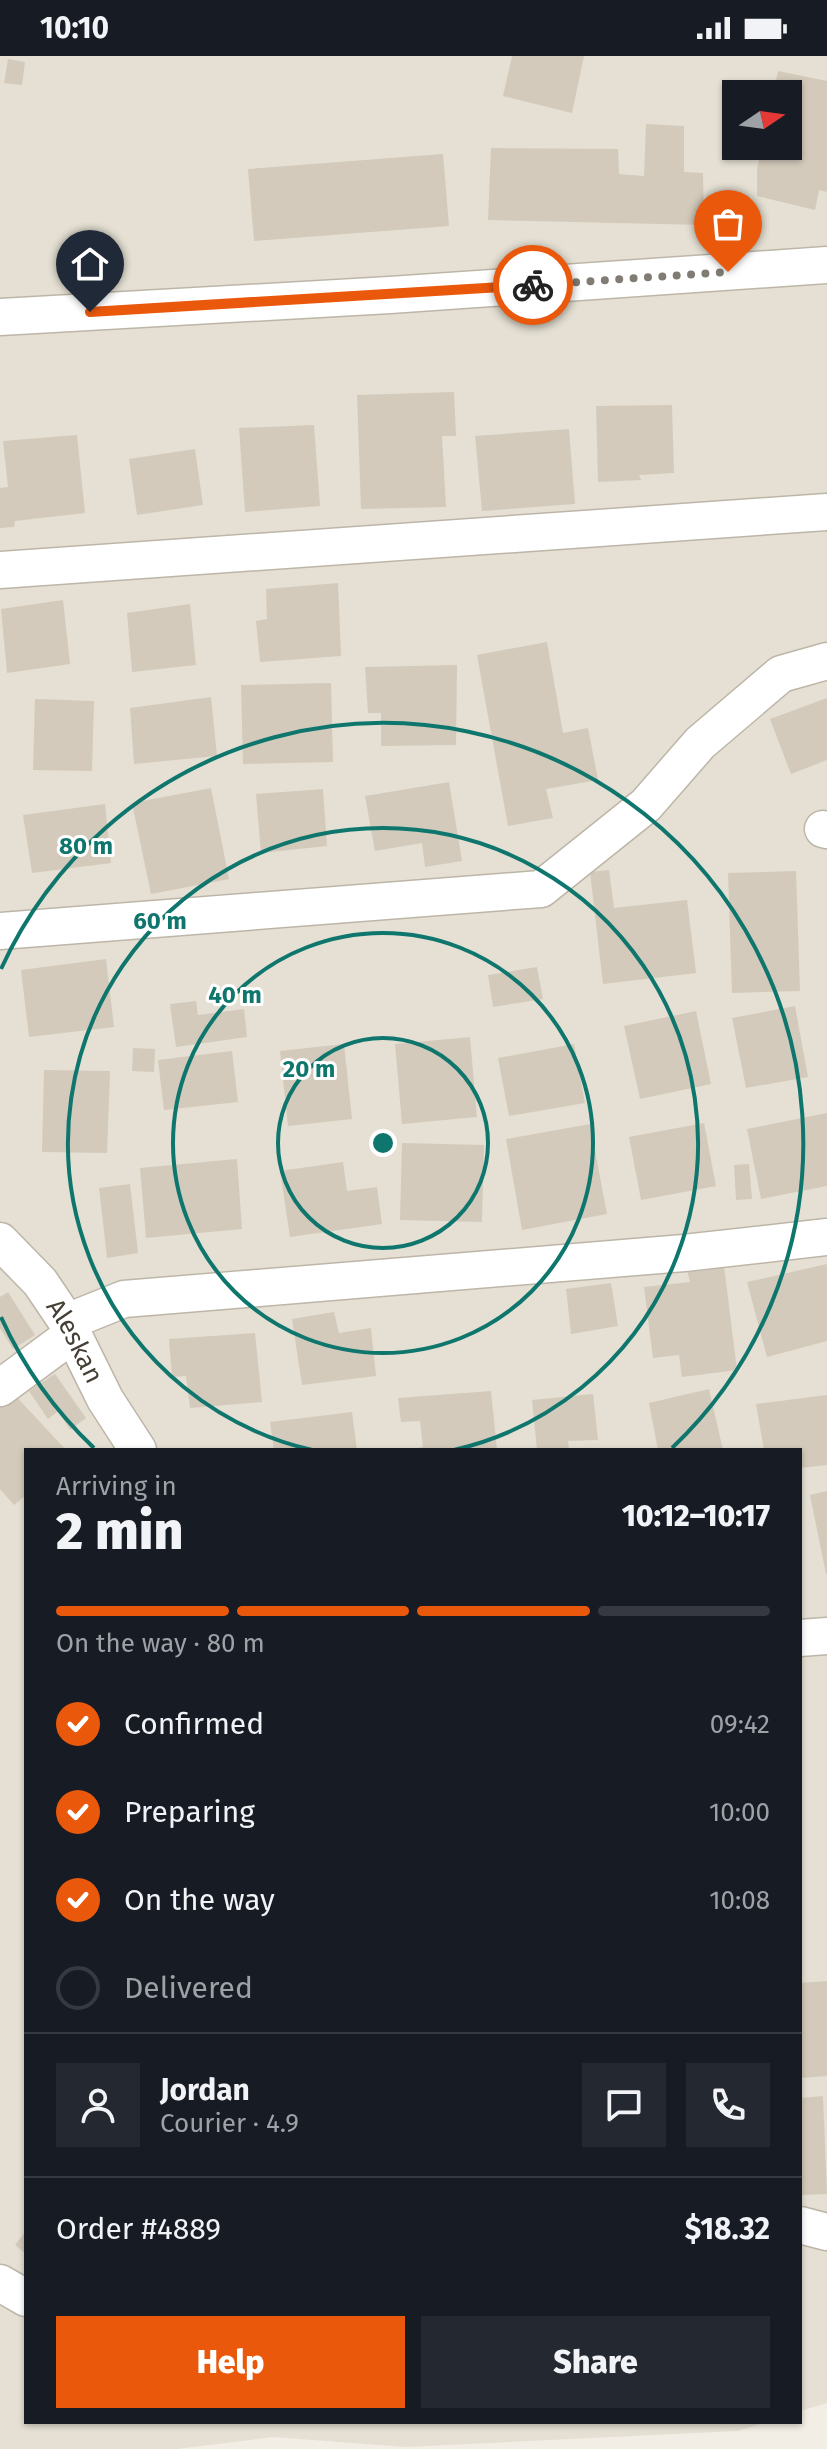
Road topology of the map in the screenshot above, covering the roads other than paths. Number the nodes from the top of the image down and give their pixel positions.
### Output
1 (827, 265) edge
2 (0, 317) edge
3 (827, 512) edge
4 (0, 570) edge
5 (827, 661) edge
6 (0, 931) edge
7 (827, 1237) edge
8 (0, 1241) edge
9 (70, 1328) junction
10 (0, 1388) edge
11 (137, 1448) edge
12 (827, 1636) edge
13 (802, 1638) edge
14 (802, 2226) edge
15 (827, 2232) edge
16 (0, 2283) edge
17 (24, 2297) edge

1 - 2 street
3 - 4 street
5 - 6 street
7 - 9 street
8 - 9 street, Aleskan
9 - 10 street
9 - 11 street, Aleskan
12 - 13 street
14 - 15 street
16 - 17 street

